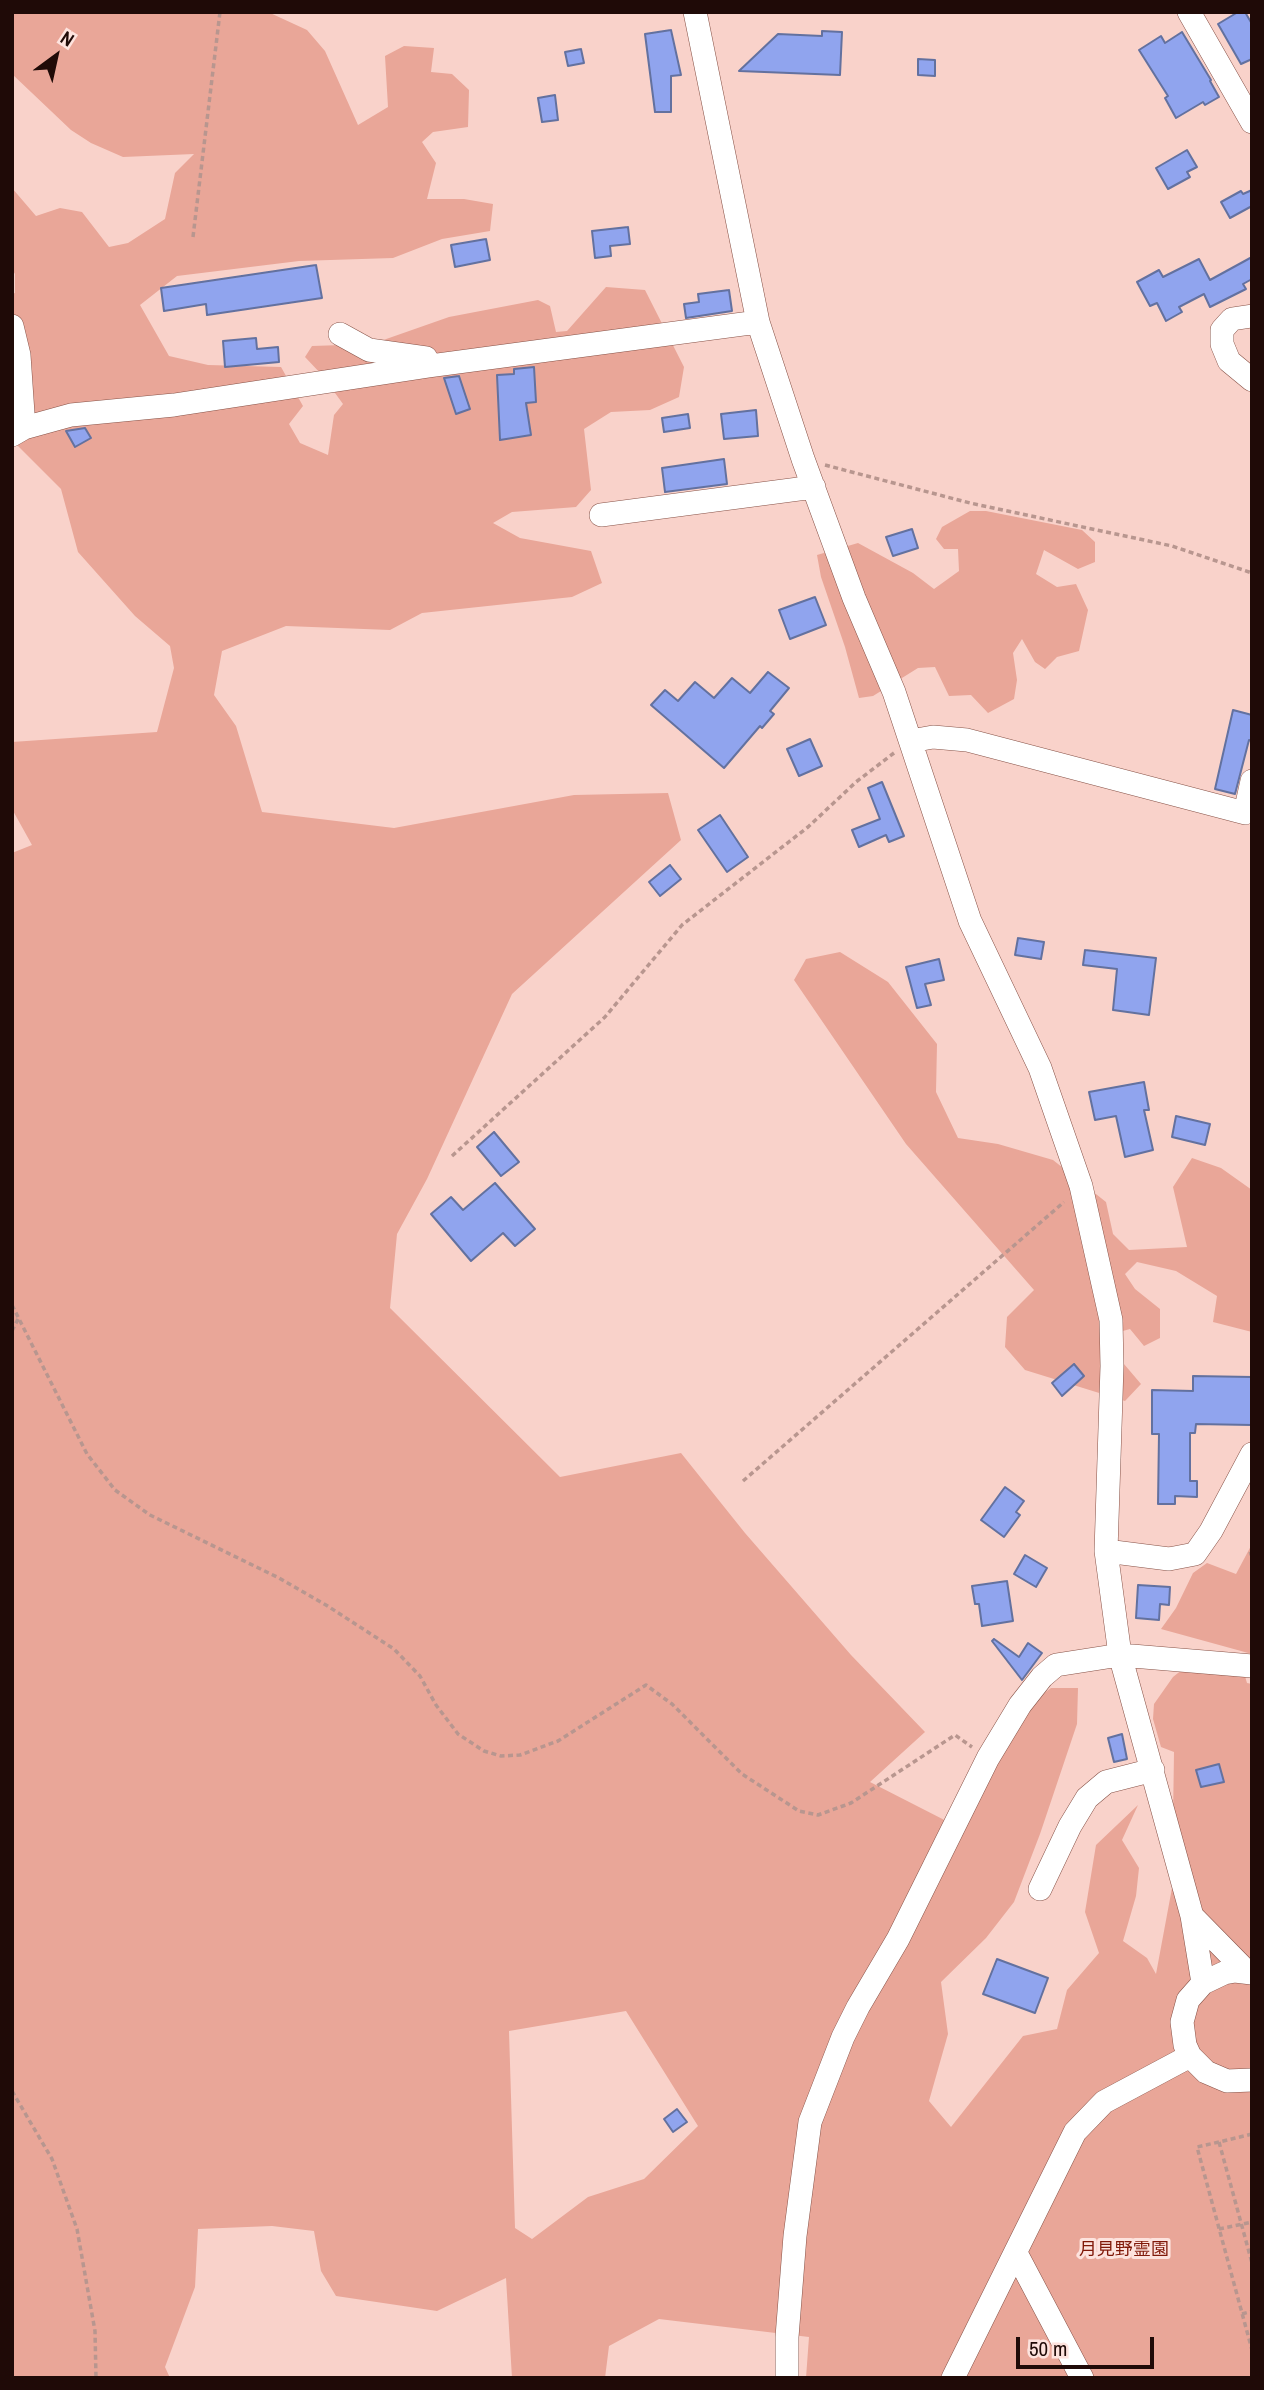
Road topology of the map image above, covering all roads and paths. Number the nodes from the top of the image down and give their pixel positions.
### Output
1 (220, 12) edge
2 (695, 12) edge
3 (1189, 12) edge
4 (1252, 122) edge
5 (193, 237) dead end
6 (1252, 316) edge
7 (758, 322) junction
8 (12, 326) edge
9 (340, 334) dead end
10 (454, 362) junction
11 (1252, 380) edge
12 (18, 431) edge
13 (803, 459) junction
14 (814, 487) junction
15 (601, 515) dead end
16 (1252, 573) edge
17 (911, 741) junction
18 (1252, 781) edge
19 (452, 1156) dead end
20 (1081, 1186) junction
21 (12, 1305) edge
22 (19, 1317) junction
23 (12, 1331) edge
24 (1252, 1454) edge
25 (743, 1480) dead end
26 (1106, 1551) junction
27 (1120, 1654) junction
28 (1252, 1666) edge
29 (988, 1758) junction
30 (1153, 1770) junction
31 (1040, 1889) dead end
32 (1192, 1916) junction
33 (1249, 1973) edge
34 (1203, 1983) junction
35 (1190, 2056) junction
36 (1252, 2080) edge
37 (12, 2091) edge
38 (1252, 2134) edge
39 (1219, 2141) junction
40 (1252, 2222) edge
41 (1241, 2224) junction
42 (1219, 2229) junction
43 (1016, 2253) junction
44 (1252, 2263) edge
45 (1252, 2311) edge
46 (1242, 2314) junction
47 (1252, 2350) edge
48 (96, 2378) edge
49 (787, 2378) edge
50 (953, 2378) edge
51 (1082, 2378) edge

1 - 5 path
2 - 7 street
3 - 4 street
6 - 11 street
7 - 10 street
7 - 13 street
8 - 12 street
9 - 10 street
10 - 12 street
13 - 14 street
13 - 16 path
14 - 15 street
14 - 17 street
17 - 18 street
17 - 19 path
17 - 20 street
20 - 25 path
20 - 26 street
21 - 22 path
22 - 23 path
22 - 29 path
24 - 26 street
26 - 27 street
27 - 28 street
27 - 29 street
27 - 30 street
29 - 49 street
30 - 31 street
30 - 32 street
32 - 33 street
32 - 34 street
33 - 34 street
34 - 35 street
35 - 36 street
35 - 43 street
37 - 48 path
38 - 39 path
39 - 41 path
39 - 42 path
40 - 41 path
41 - 42 path
41 - 44 path
42 - 46 path
43 - 50 street
43 - 51 street
45 - 46 path
46 - 47 path

